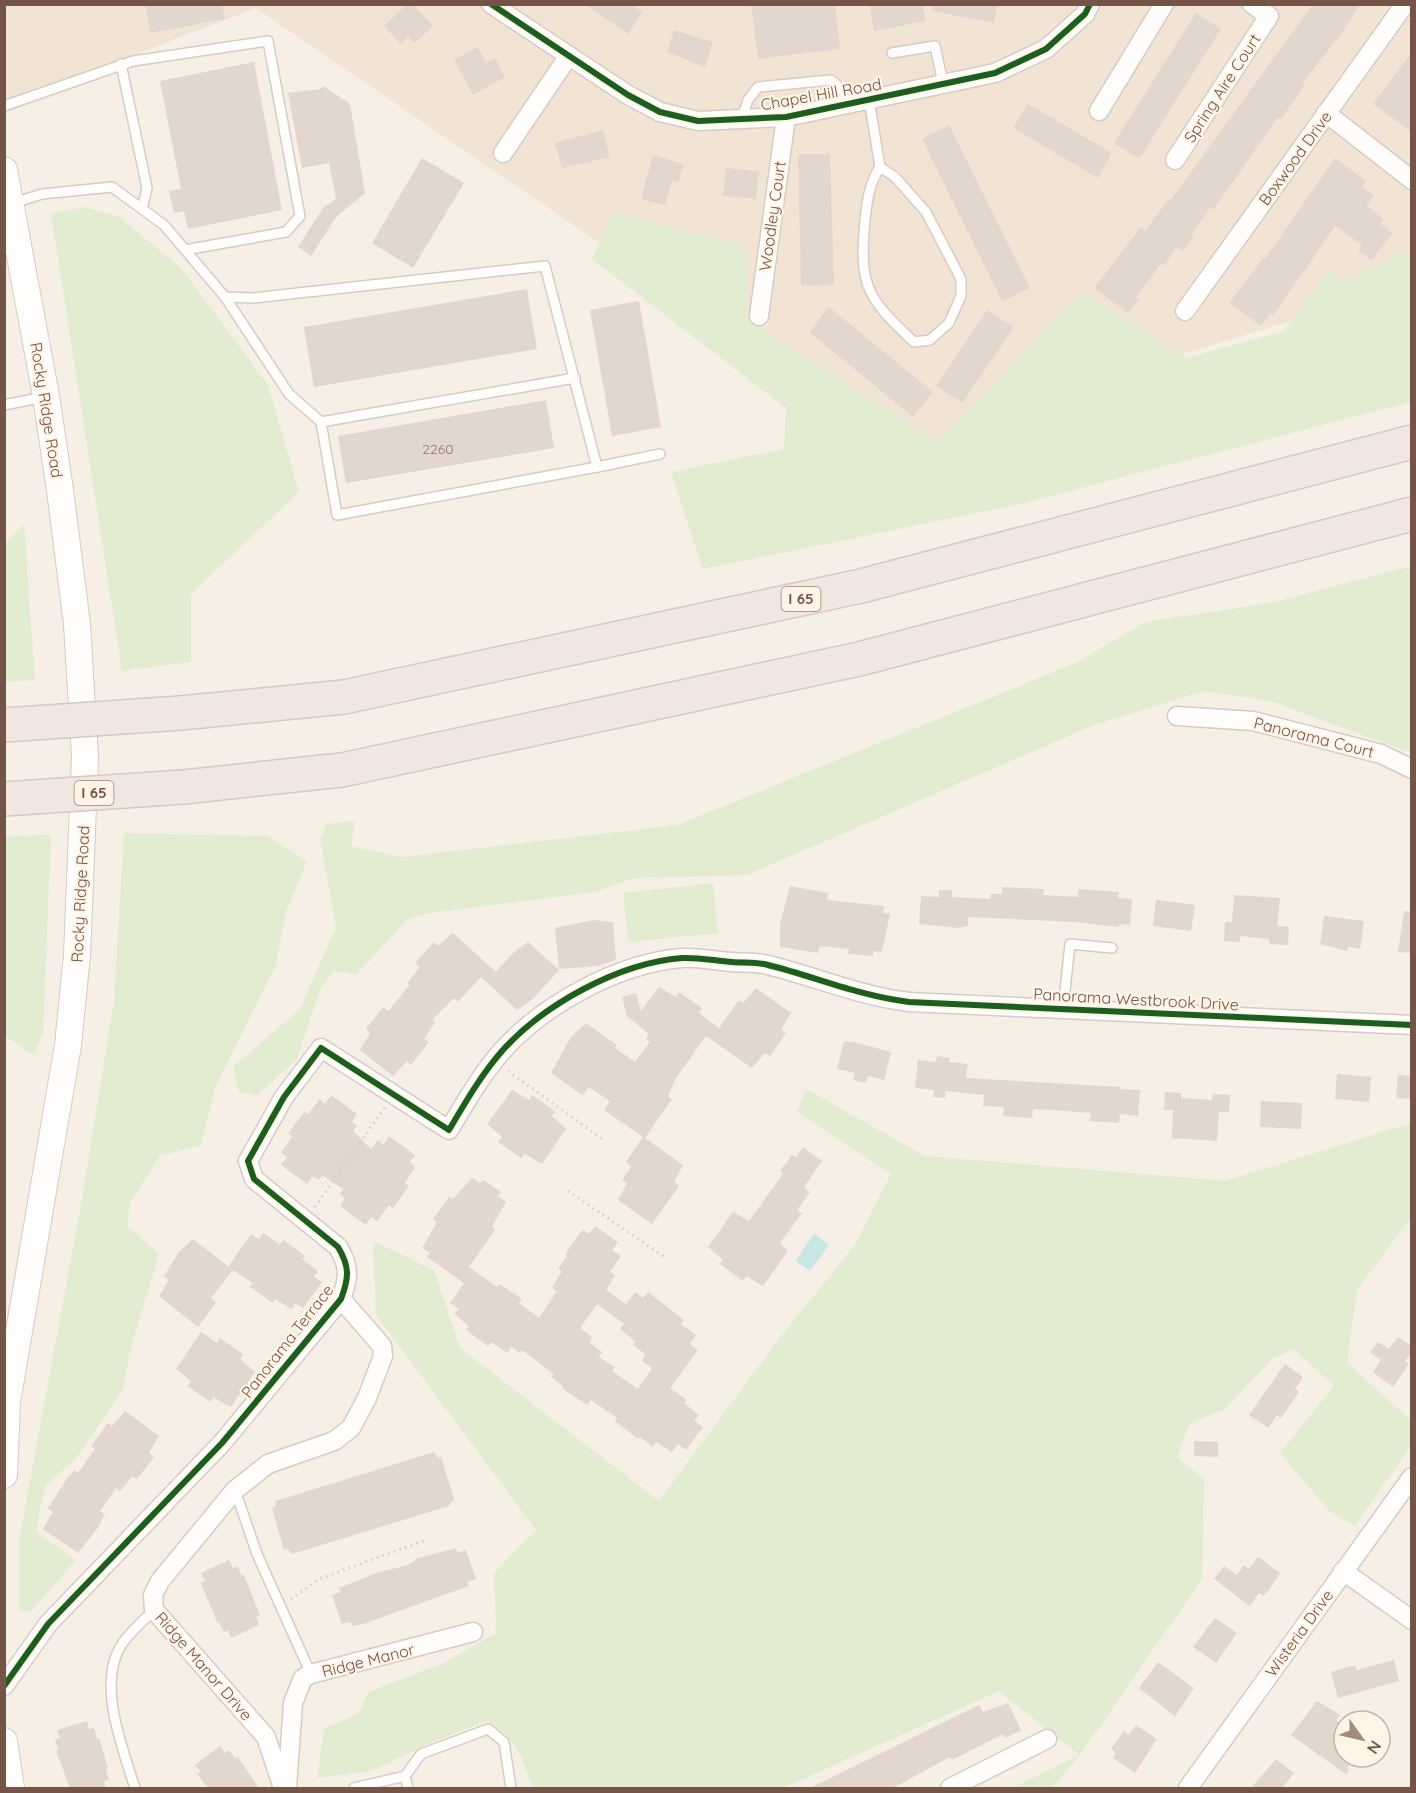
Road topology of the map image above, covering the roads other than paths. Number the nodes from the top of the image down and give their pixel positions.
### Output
1 (491, 4) edge
2 (1090, 4) edge
3 (1164, 4) edge
4 (1252, 4) edge
5 (1405, 4) edge
6 (891, 53) dead end
7 (568, 57) junction
8 (121, 64) junction
9 (943, 84) junction
10 (869, 99) junction
11 (840, 104) junction
12 (4, 106) edge
13 (1099, 111) dead end
14 (1326, 113) junction
15 (786, 117) junction
16 (741, 121) junction
17 (503, 153) dead end
18 (1175, 160) dead end
19 (880, 167) junction
20 (4, 170) edge
21 (1412, 180) edge
22 (11, 204) junction
23 (142, 209) junction
24 (185, 250) junction
25 (225, 297) junction
26 (1185, 311) dead end
27 (759, 315) dead end
28 (575, 378) junction
29 (46, 396) junction
30 (4, 405) edge
31 (321, 422) junction
32 (1412, 442) edge
33 (660, 454) dead end
34 (597, 467) junction
35 (1412, 514) edge
36 (1177, 716) dead end
37 (4, 725) edge
38 (1412, 769) edge
39 (4, 799) edge
40 (1112, 948) dead end
41 (860, 993) joint
42 (1063, 1009) junction
43 (1412, 1025) edge
44 (341, 1299) junction
45 (4, 1475) edge
46 (1412, 1477) edge
47 (235, 1490) junction
48 (1343, 1571) junction
49 (154, 1610) junction
50 (1412, 1620) edge
51 (473, 1632) dead end
52 (311, 1674) junction
53 (4, 1686) edge
54 (1047, 1739) dead end
55 (4, 1741) edge
56 (405, 1776) junction
57 (11, 1788) edge
58 (135, 1788) edge
59 (285, 1788) edge
60 (354, 1788) edge
61 (408, 1788) edge
62 (512, 1788) edge
63 (950, 1788) edge
64 (1188, 1788) edge

1 - 7 street, Chapel Hill Road
2 - 9 street, Chapel Hill Road
3 - 13 street
4 - 18 street, Spring Aire Court
5 - 14 street, Boxwood Drive
6 - 9 lane
7 - 16 street, Chapel Hill Road
7 - 17 street
8 - 12 lane
8 - 23 lane
8 - 24 lane
9 - 10 street, Chapel Hill Road
10 - 11 street, Chapel Hill Road
10 - 19 lane
11 - 15 street, Chapel Hill Road
11 - 16 lane
14 - 21 street
14 - 26 street, Boxwood Drive
15 - 16 street, Chapel Hill Road
15 - 27 street, Woodley Court
19 - 19 lane
20 - 22 main road, Rocky Ridge Road
22 - 23 lane
22 - 29 main road, Rocky Ridge Road
23 - 24 lane
24 - 25 lane
25 - 28 lane
25 - 31 lane
28 - 31 lane
28 - 34 lane
29 - 30 lane
29 - 45 main road, Rocky Ridge Road
31 - 34 lane
32 - 37 highway, I 65, bridge
33 - 34 lane
35 - 39 highway, I 65, bridge
36 - 38 street, Panorama Court
40 - 42 lane
41 - 42 street, Panorama Westbrook Drive
41 - 44 street, Panorama Terrace
42 - 43 street, Panorama Westbrook Drive
44 - 47 street, Ridge Manor Drive
44 - 53 street, Panorama Terrace
46 - 48 street, Wisteria Drive
47 - 49 street, Ridge Manor Drive
47 - 52 lane
48 - 50 street
48 - 64 street, Wisteria Drive
49 - 58 lane
49 - 59 street, Ridge Manor Drive
51 - 52 street, Ridge Manor
52 - 59 street, Ridge Manor
54 - 63 street
55 - 57 main road
56 - 60 lane
56 - 61 lane
56 - 62 lane

